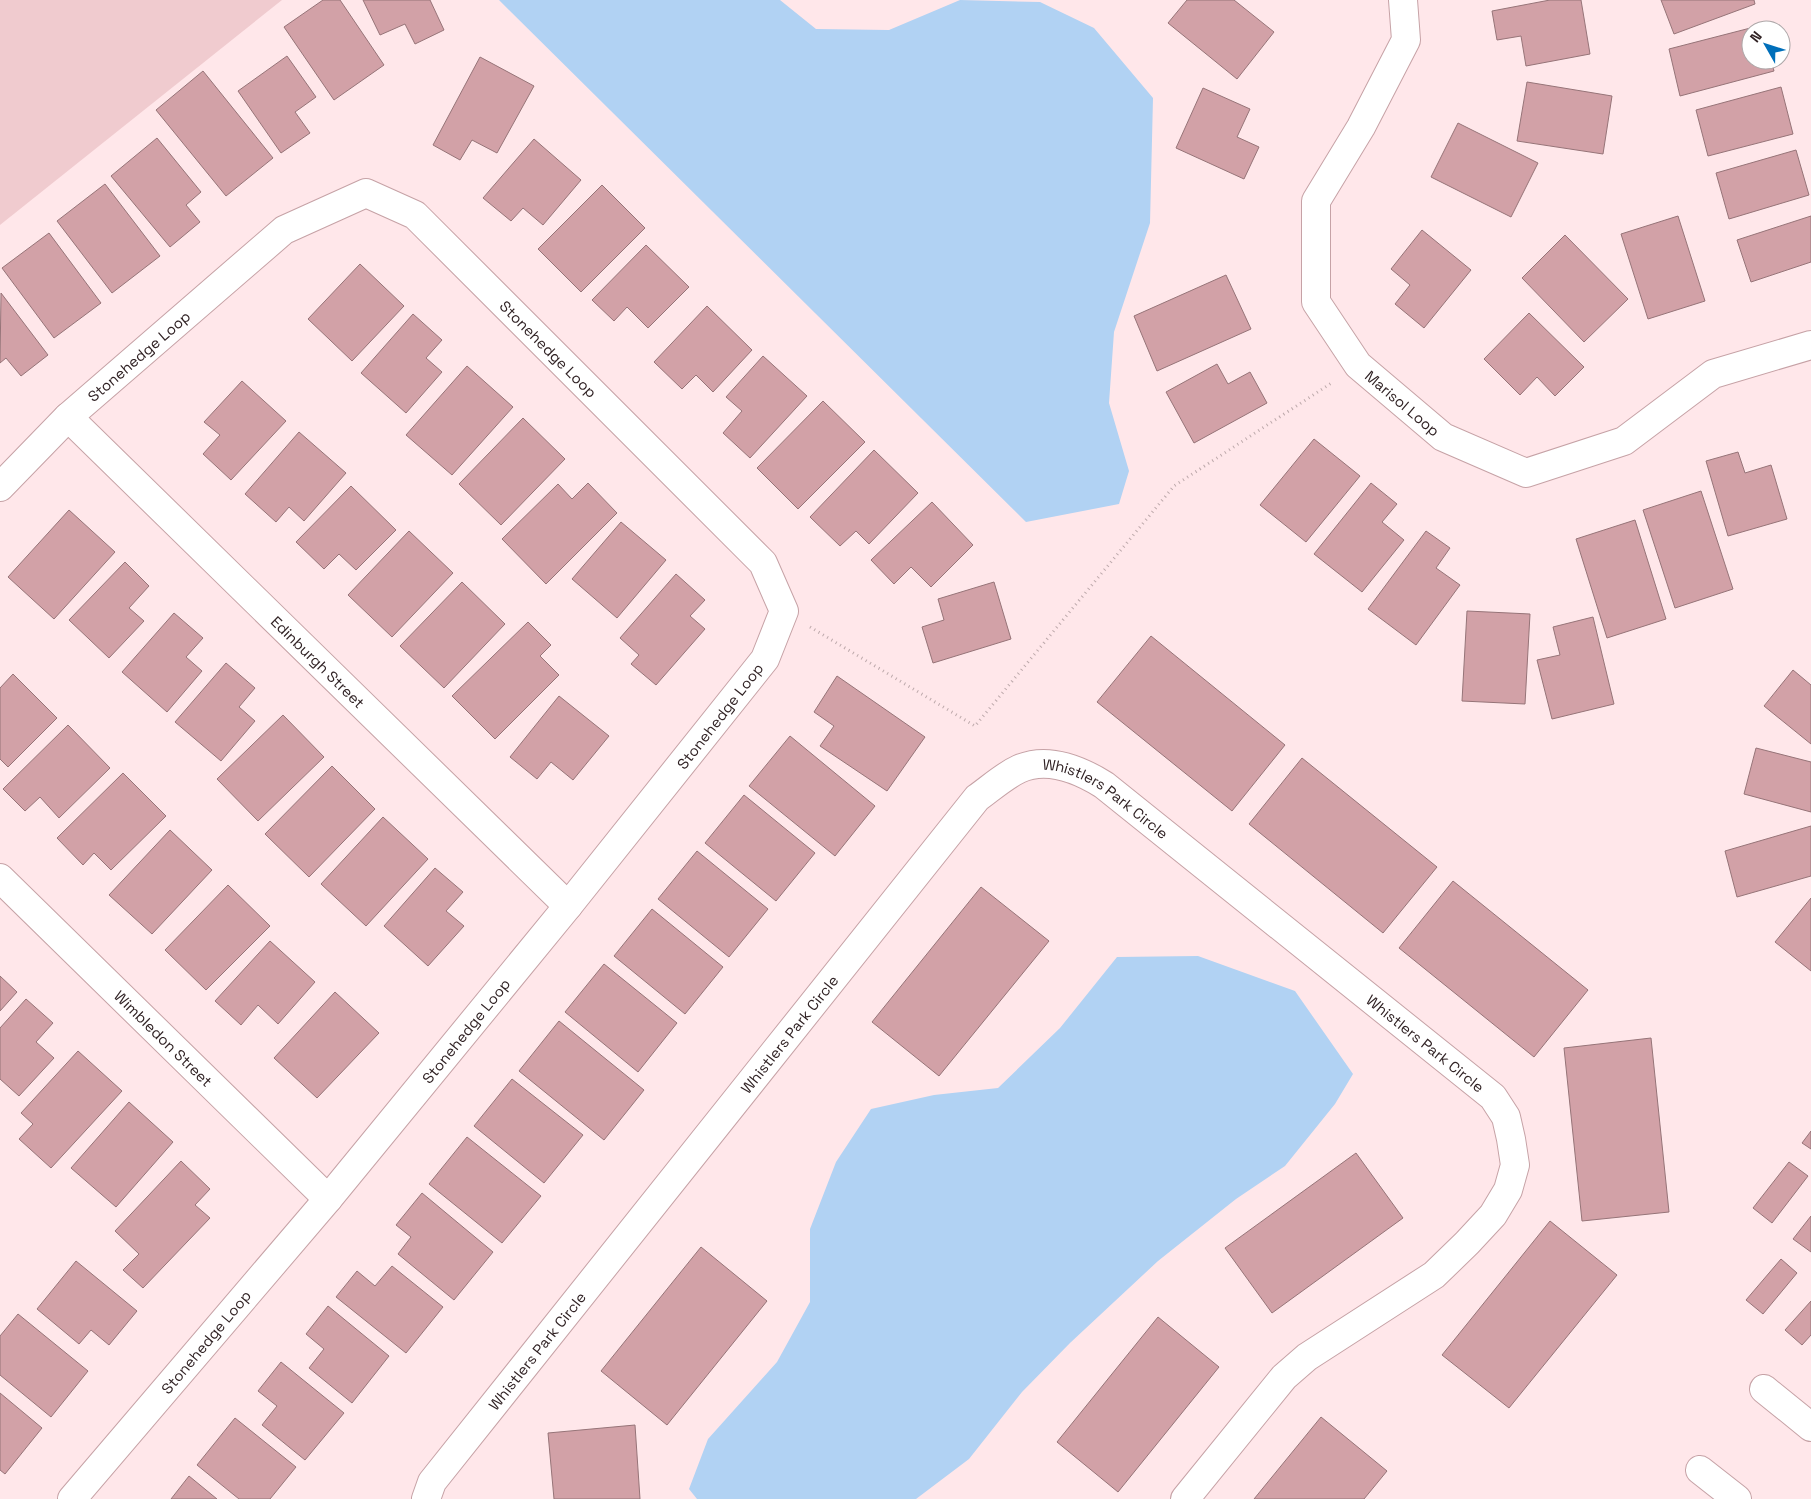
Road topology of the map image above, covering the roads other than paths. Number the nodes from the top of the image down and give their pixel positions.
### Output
1 (1403, 0) edge
2 (1811, 345) edge
3 (68, 417) junction
4 (0, 487) edge
5 (0, 878) edge
6 (568, 906) junction
7 (328, 1198) junction
8 (1764, 1389) dead end
9 (1811, 1427) edge
10 (1700, 1470) dead end
11 (72, 1499) edge
12 (426, 1499) edge
13 (1185, 1499) edge
14 (1737, 1499) edge

1 - 2 street, Marisol Loop
3 - 4 street, Stonehedge Loop
3 - 6 street, Edinburgh Street
3 - 6 street, Stonehedge Loop
5 - 7 street, Wimbledon Street
6 - 7 street, Stonehedge Loop
7 - 11 street, Stonehedge Loop
8 - 9 street
10 - 14 street
12 - 13 street, Whistlers Park Circle

